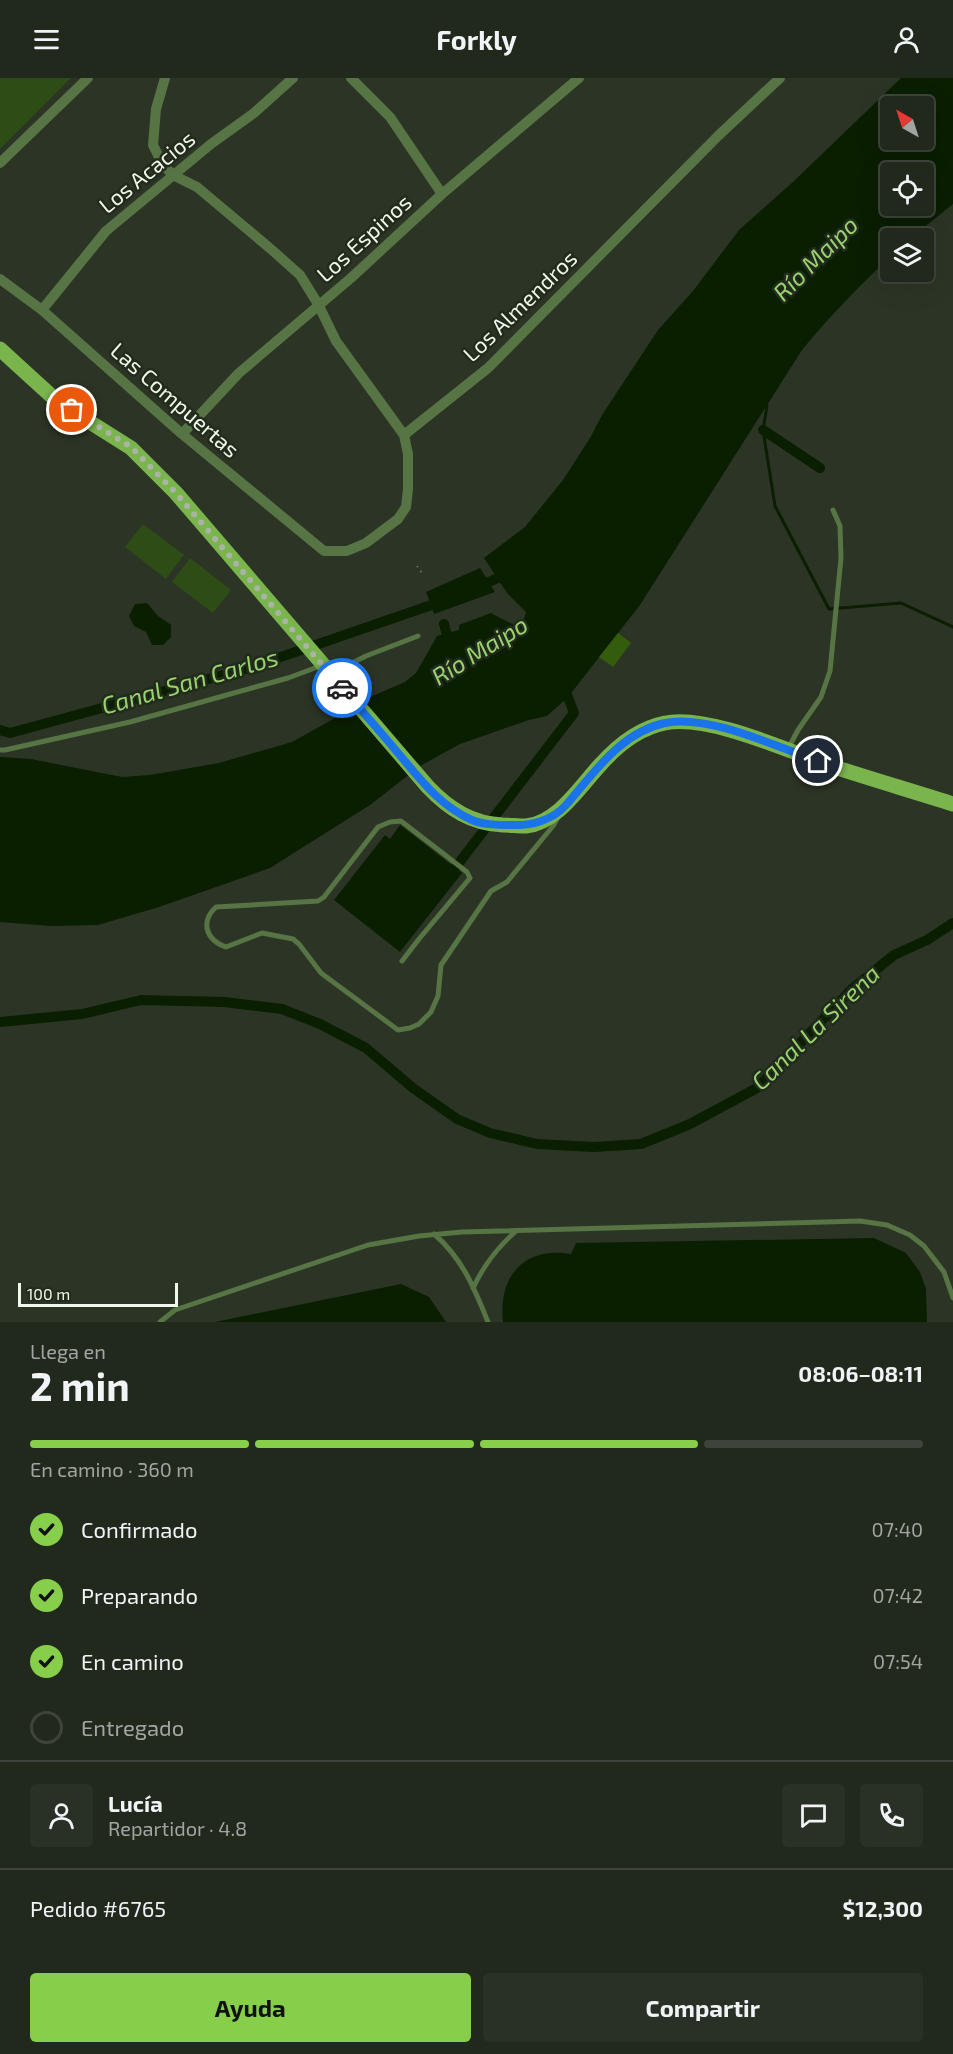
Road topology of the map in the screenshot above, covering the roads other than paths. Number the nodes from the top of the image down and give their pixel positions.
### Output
1 (88, 78) edge
2 (165, 78) edge
3 (293, 78) edge
4 (351, 78) edge
5 (579, 78) edge
6 (780, 78) edge
7 (0, 163) edge
8 (173, 175) junction
9 (442, 194) junction
10 (0, 279) edge
11 (318, 304) junction
12 (42, 310) junction
13 (0, 350) edge
14 (182, 434) junction
15 (404, 435) junction
16 (833, 510) dead end
17 (418, 636) dead end
18 (324, 667) junction
19 (0, 750) edge
20 (788, 750) junction
21 (953, 804) edge
22 (563, 808) junction
23 (402, 961) dead end
24 (516, 1231) junction
25 (434, 1234) junction
26 (474, 1287) junction
27 (953, 1298) edge
28 (160, 1322) edge
29 (488, 1322) edge

1 - 7 street
2 - 8 street
3 - 8 street, Los Acacios
4 - 9 street
5 - 9 street, Los Espinos
6 - 15 street, Los Almendros
8 - 11 street
8 - 12 street, Los Acacios
9 - 11 street, Los Espinos
10 - 12 street, Las Compuertas
11 - 14 street, Los Espinos
11 - 15 street
12 - 14 street, Las Compuertas
13 - 18 main road
14 - 15 street, Las Compuertas
16 - 20 lane
17 - 18 lane
18 - 19 lane
18 - 22 main road
20 - 21 main road
20 - 22 main road
22 - 23 lane
24 - 25 lane
24 - 26 lane
24 - 27 lane
25 - 26 lane
25 - 28 lane
26 - 29 lane

